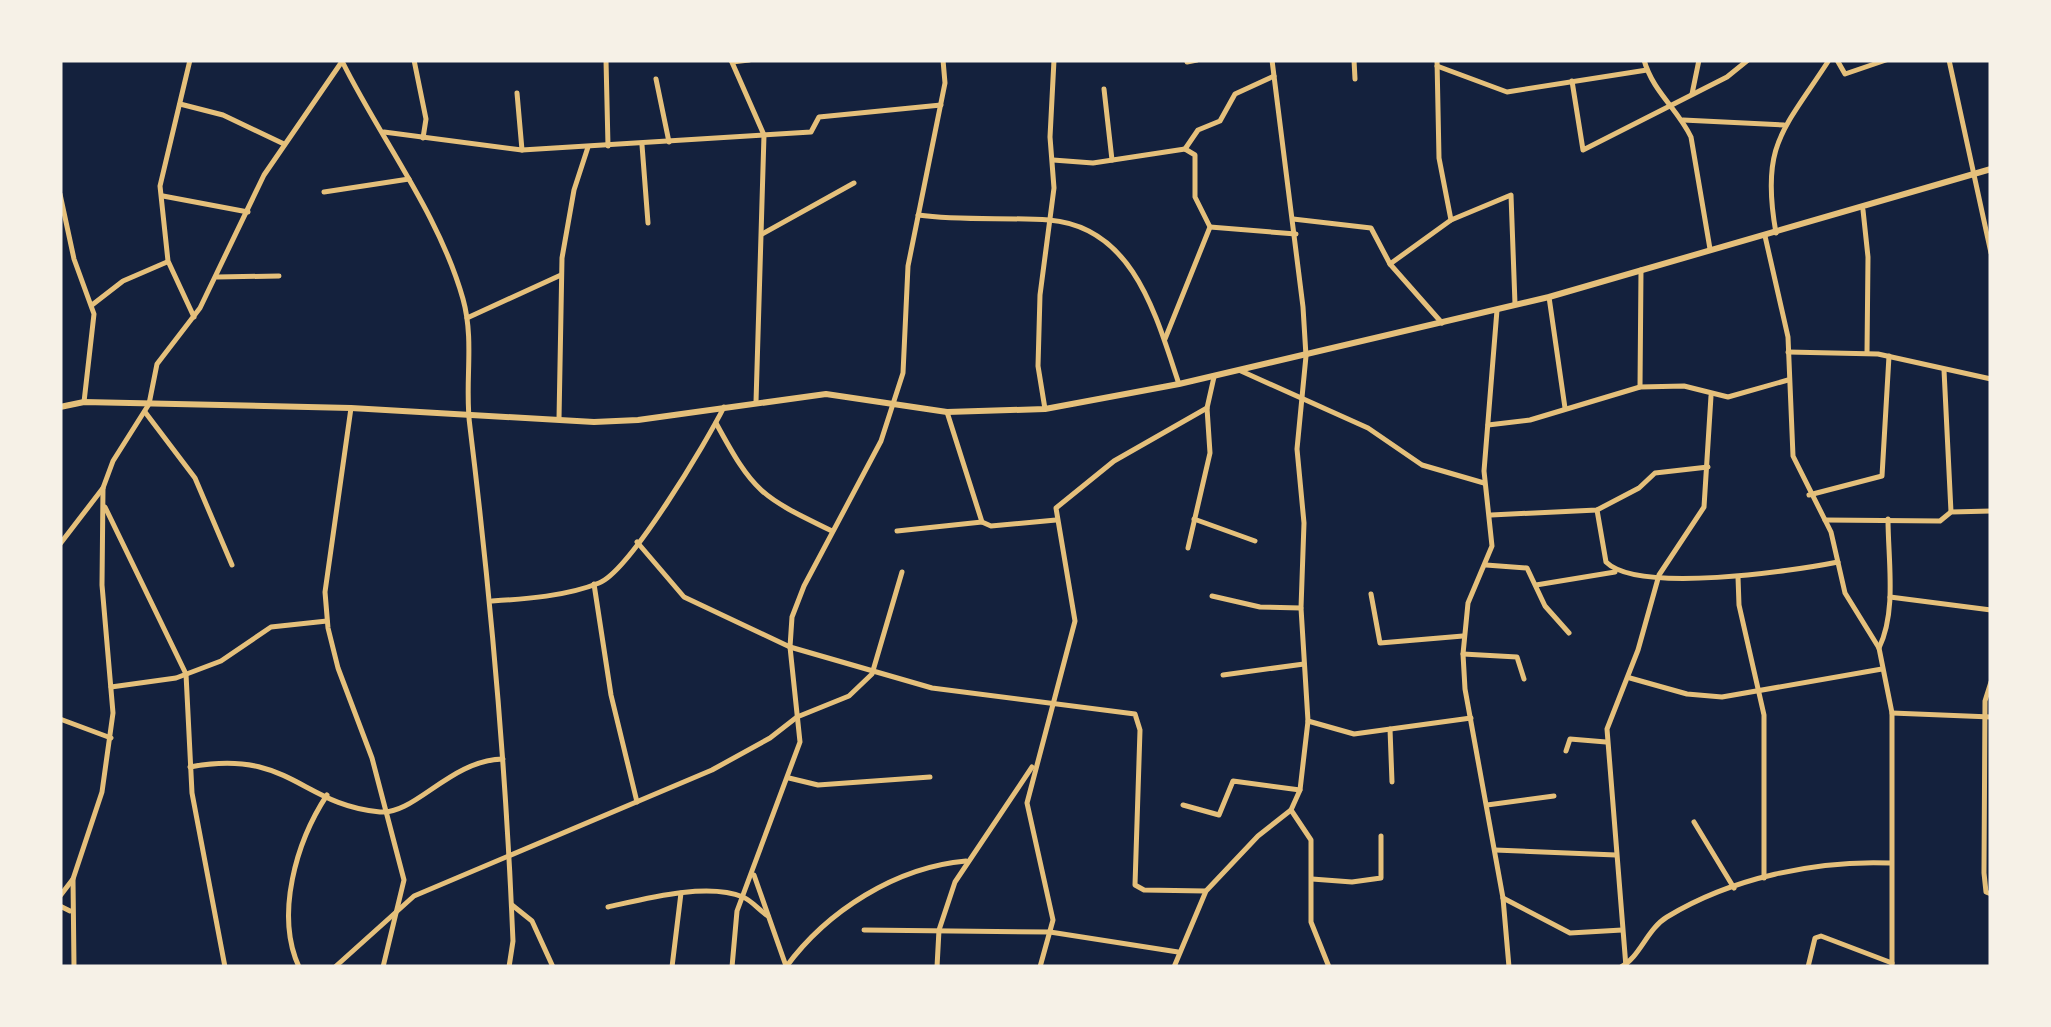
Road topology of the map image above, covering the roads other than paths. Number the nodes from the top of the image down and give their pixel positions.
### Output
1 (190, 60) edge
2 (342, 60) edge
3 (414, 60) edge
4 (606, 60) edge
5 (749, 60) edge
6 (942, 60) edge
7 (1054, 60) edge
8 (1197, 60) edge
9 (1272, 60) edge
10 (1354, 60) edge
11 (1644, 60) edge
12 (1700, 60) edge
13 (1748, 60) edge
14 (1829, 60) edge
15 (1837, 60) edge
16 (1886, 60) edge
17 (1949, 60) edge
18 (732, 61) edge
19 (1187, 62) edge
20 (1437, 63) edge
21 (1647, 70) junction
22 (1274, 76) junction
23 (656, 79) dead end
24 (1355, 79) dead end
25 (1572, 81) junction
26 (1104, 89) dead end
27 (517, 93) dead end
28 (1692, 94) junction
29 (180, 104) junction
30 (942, 105) junction
31 (1669, 107) junction
32 (1683, 120) junction
33 (1784, 124) junction
34 (384, 132) junction
35 (764, 135) junction
36 (423, 138) junction
37 (668, 142) junction
38 (284, 144) junction
39 (642, 145) junction
40 (608, 146) junction
41 (588, 147) junction
42 (1184, 149) junction
43 (522, 150) junction
44 (1053, 160) junction
45 (1112, 160) junction
46 (1991, 170) edge
47 (1977, 174) junction
48 (409, 178) junction
49 (854, 182) dead end
50 (324, 192) dead end
51 (60, 194) edge
52 (161, 196) junction
53 (1862, 210) junction
54 (248, 212) junction
55 (917, 214) junction
56 (1292, 219) junction
57 (1049, 220) junction
58 (1451, 220) junction
59 (648, 223) dead end
60 (1210, 227) junction
61 (1776, 233) junction
62 (762, 234) junction
63 (1296, 234) junction
64 (1765, 236) junction
65 (1710, 249) junction
66 (1991, 253) edge
67 (168, 261) junction
68 (1390, 264) junction
69 (1641, 270) junction
70 (561, 275) junction
71 (280, 276) dead end
72 (217, 277) junction
73 (1548, 297) junction
74 (92, 305) junction
75 (1515, 305) junction
76 (1497, 310) junction
77 (194, 317) junction
78 (467, 318) junction
79 (1442, 323) junction
80 (1164, 342) junction
81 (1788, 352) junction
82 (1867, 354) junction
83 (1306, 356) junction
84 (1889, 356) junction
85 (1944, 369) junction
86 (1241, 370) junction
87 (1214, 376) junction
88 (1991, 379) edge
89 (1788, 380) junction
90 (1178, 384) junction
91 (1640, 386) junction
92 (1711, 396) junction
93 (1303, 398) junction
94 (84, 402) junction
95 (756, 402) junction
96 (894, 402) junction
97 (149, 404) junction
98 (60, 406) edge
99 (725, 406) junction
100 (351, 408) junction
101 (1045, 408) junction
102 (1207, 408) junction
103 (1566, 408) junction
104 (144, 412) junction
105 (947, 412) junction
106 (468, 414) junction
107 (558, 420) junction
108 (716, 423) junction
109 (1488, 425) junction
110 (1708, 468) junction
111 (1484, 483) junction
112 (103, 488) junction
113 (1810, 495) junction
114 (104, 507) junction
115 (1597, 510) junction
116 (1991, 511) edge
117 (1951, 512) junction
118 (1492, 514) junction
119 (1194, 518) junction
120 (1888, 519) junction
121 (1056, 520) junction
122 (1825, 520) junction
123 (982, 522) junction
124 (897, 530) dead end
125 (832, 531) junction
126 (1256, 540) dead end
127 (637, 542) junction
128 (60, 544) edge
129 (1188, 548) dead end
130 (1838, 562) junction
131 (232, 564) dead end
132 (1486, 565) junction
133 (902, 572) dead end
134 (1616, 572) junction
135 (1659, 574) junction
136 (1738, 578) junction
137 (594, 584) junction
138 (1536, 585) junction
139 (1371, 594) dead end
140 (1212, 596) dead end
141 (1888, 596) junction
142 (492, 601) junction
143 (1301, 608) junction
144 (1991, 610) edge
145 (327, 621) junction
146 (1569, 632) dead end
147 (1463, 636) junction
148 (790, 647) junction
149 (1880, 648) junction
150 (1462, 654) junction
151 (1304, 664) junction
152 (1882, 669) junction
153 (186, 674) junction
154 (872, 674) junction
155 (1223, 676) dead end
156 (1628, 678) junction
157 (1524, 679) dead end
158 (1991, 682) edge
159 (112, 687) junction
160 (1762, 692) junction
161 (1052, 705) junction
162 (1892, 713) junction
163 (797, 717) junction
164 (1988, 717) edge
165 (1471, 718) junction
166 (60, 719) edge
167 (1308, 721) junction
168 (1390, 729) junction
169 (111, 738) junction
170 (1606, 742) junction
171 (1566, 752) dead end
172 (503, 759) junction
173 (1036, 761) junction
174 (190, 767) junction
175 (930, 777) dead end
176 (789, 778) junction
177 (1392, 782) dead end
178 (1300, 790) junction
179 (328, 795) junction
180 (1554, 796) dead end
181 (637, 802) junction
182 (1182, 805) dead end
183 (1487, 805) junction
184 (1291, 810) junction
185 (384, 812) junction
186 (1694, 822) dead end
187 (1381, 836) dead end
188 (1495, 850) junction
189 (1616, 854) junction
190 (507, 856) junction
191 (966, 862) junction
192 (1890, 863) junction
193 (753, 872) junction
194 (1764, 878) junction
195 (73, 879) junction
196 (1312, 879) junction
197 (1734, 888) junction
198 (1206, 892) junction
199 (681, 893) junction
200 (1991, 894) edge
201 (60, 896) edge
202 (744, 897) junction
203 (1503, 898) junction
204 (512, 905) junction
205 (60, 906) edge
206 (400, 907) junction
207 (608, 907) dead end
208 (70, 911) junction
209 (768, 916) junction
210 (864, 930) dead end
211 (939, 930) junction
212 (1622, 930) junction
213 (1050, 932) junction
214 (1178, 952) junction
215 (1892, 965) edge
216 (786, 966) edge
217 (1624, 966) edge
218 (74, 967) edge
219 (226, 967) edge
220 (299, 967) edge
221 (335, 967) edge
222 (383, 967) edge
223 (509, 967) edge
224 (552, 967) edge
225 (672, 967) edge
226 (732, 967) edge
227 (936, 967) edge
228 (1040, 967) edge
229 (1174, 967) edge
230 (1329, 967) edge
231 (1508, 967) edge
232 (1808, 967) edge

1 - 29 street
2 - 34 street
2 - 38 street
3 - 36 street
4 - 40 street
5 - 18 street
6 - 30 street
7 - 44 street
8 - 19 street
9 - 22 street
10 - 24 street
11 - 21 street
12 - 28 street
13 - 28 street
14 - 33 street
15 - 16 street
17 - 47 street
18 - 35 street
20 - 25 street
20 - 58 street
21 - 25 street
21 - 31 street
22 - 42 street
22 - 56 street
23 - 37 street
25 - 31 street
26 - 45 street
27 - 43 street
28 - 31 street
29 - 38 street
29 - 52 street
30 - 35 street
30 - 55 street
31 - 32 street
32 - 33 street
32 - 65 street
33 - 61 street
34 - 36 street
34 - 48 street
35 - 37 street
35 - 62 street
36 - 43 street
37 - 39 street
38 - 54 street
39 - 40 street
39 - 59 street
40 - 41 street
41 - 43 street
41 - 70 street
42 - 45 street
42 - 60 street
44 - 45 street
44 - 57 street
46 - 47 street
47 - 53 street
47 - 66 street
48 - 50 street
48 - 78 street
49 - 62 street
51 - 74 street
52 - 54 street
52 - 67 street
53 - 61 street
53 - 82 street
54 - 72 street
55 - 57 street
55 - 96 street
56 - 63 street
56 - 68 street
57 - 80 street
57 - 101 street
58 - 68 street
58 - 75 street
60 - 63 street
60 - 80 street
61 - 64 street
62 - 95 street
63 - 83 street
64 - 65 street
64 - 81 street
65 - 69 street
67 - 74 street
67 - 77 street
68 - 79 street
69 - 73 street
69 - 91 street
70 - 78 street
70 - 107 street
71 - 72 street
72 - 77 street
73 - 75 street
73 - 103 street
74 - 94 street
75 - 76 street
76 - 79 street
76 - 109 street
77 - 97 street
78 - 106 street
79 - 83 street
80 - 90 street
81 - 82 street
81 - 89 street
82 - 84 street
83 - 86 street
83 - 93 street
84 - 85 street
84 - 113 street
85 - 88 street
85 - 117 street
86 - 87 street
86 - 93 street
87 - 90 street
87 - 102 street
89 - 92 street
89 - 113 street
90 - 101 street
91 - 92 street
91 - 103 street
92 - 110 street
93 - 111 street
93 - 143 street
94 - 97 street
94 - 98 street
95 - 96 street
95 - 99 street
96 - 105 street
96 - 125 street
97 - 100 street
97 - 104 street
99 - 107 street
99 - 108 street
100 - 106 street
100 - 145 street
101 - 105 street
102 - 119 street
102 - 121 street
103 - 109 street
104 - 112 street
104 - 131 street
105 - 123 street
106 - 107 street
106 - 142 street
108 - 125 street
108 - 127 street
109 - 111 street
110 - 115 street
110 - 135 street
111 - 118 street
112 - 114 street
112 - 128 street
113 - 122 street
114 - 153 street
114 - 159 street
115 - 118 street
115 - 134 street
116 - 117 street
117 - 120 street
118 - 132 street
119 - 126 street
119 - 129 street
120 - 122 street
120 - 141 street
121 - 123 street
121 - 161 street
122 - 130 street
123 - 124 street
125 - 148 street
127 - 137 street
127 - 148 street
130 - 136 street
130 - 149 street
132 - 138 street
132 - 147 street
133 - 154 street
134 - 135 street
134 - 138 street
135 - 136 street
135 - 156 street
136 - 160 street
137 - 142 street
137 - 181 street
138 - 146 street
139 - 147 street
140 - 143 street
141 - 144 street
141 - 149 street
142 - 172 street
143 - 151 street
145 - 153 street
145 - 185 street
147 - 150 street
148 - 154 street
148 - 163 street
149 - 152 street
150 - 157 street
150 - 165 street
151 - 155 street
151 - 167 street
152 - 160 street
152 - 162 street
153 - 159 street
153 - 174 street
154 - 161 street
154 - 163 street
156 - 160 street
156 - 170 street
158 - 164 street
159 - 169 street
160 - 194 street
161 - 173 street
161 - 198 street
162 - 164 street
162 - 192 street
163 - 176 street
163 - 181 street
164 - 200 street
165 - 168 street
165 - 183 street
166 - 169 street
167 - 168 street
167 - 178 street
168 - 177 street
169 - 195 street
170 - 171 street
170 - 189 street
172 - 185 street
172 - 190 street
173 - 191 street
173 - 213 street
174 - 179 street
174 - 219 street
175 - 176 street
176 - 193 street
178 - 182 street
178 - 184 street
179 - 185 street
179 - 220 street
180 - 183 street
181 - 190 street
183 - 188 street
184 - 196 street
184 - 198 street
185 - 206 street
186 - 197 street
187 - 196 street
188 - 189 street
188 - 203 street
189 - 212 street
190 - 204 street
190 - 206 street
191 - 211 street
191 - 216 street
192 - 194 street
192 - 215 street
193 - 202 street
193 - 209 street
194 - 197 street
195 - 201 street
195 - 208 street
196 - 230 street
197 - 217 street
198 - 214 street
199 - 202 street
199 - 207 street
199 - 225 street
202 - 209 street
202 - 226 street
203 - 212 street
203 - 231 street
204 - 223 street
204 - 224 street
205 - 208 street
206 - 221 street
206 - 222 street
208 - 218 street
209 - 216 street
210 - 211 street
211 - 213 street
211 - 227 street
212 - 217 street
213 - 214 street
213 - 228 street
214 - 229 street
215 - 232 street

